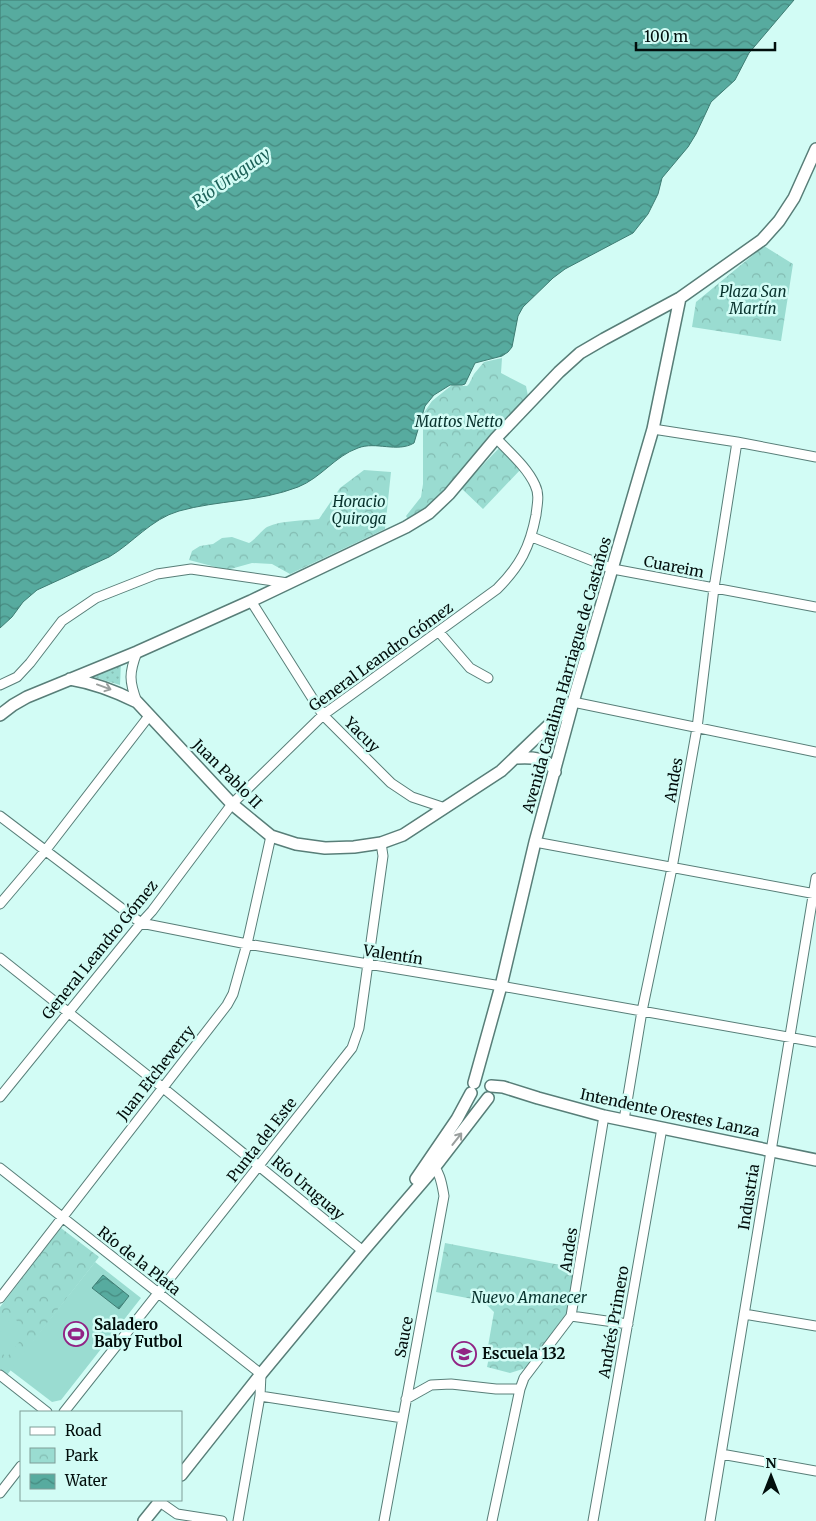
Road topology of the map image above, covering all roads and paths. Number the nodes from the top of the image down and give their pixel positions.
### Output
1 (816, 149) edge
2 (680, 298) junction
3 (653, 429) junction
4 (496, 438) junction
5 (737, 442) junction
6 (816, 457) edge
7 (532, 537) junction
8 (613, 569) junction
9 (289, 584) junction
10 (714, 588) junction
11 (251, 601) junction
12 (816, 607) edge
13 (438, 632) junction
14 (137, 652) junction
15 (488, 678) dead end
16 (68, 679) junction
17 (0, 685) edge
18 (137, 702) junction
19 (573, 702) junction
20 (0, 715) edge
21 (323, 715) junction
22 (149, 716) junction
23 (697, 728) junction
24 (816, 752) edge
25 (516, 758) junction
26 (555, 772) junction
27 (232, 804) junction
28 (445, 808) junction
29 (0, 816) edge
30 (271, 836) junction
31 (535, 842) junction
32 (381, 843) junction
33 (45, 851) junction
34 (672, 868) junction
35 (816, 878) edge
36 (815, 894) edge
37 (0, 904) edge
38 (141, 923) junction
39 (247, 944) junction
40 (0, 958) edge
41 (368, 965) junction
42 (501, 986) junction
43 (642, 1011) junction
44 (67, 1012) junction
45 (790, 1038) junction
46 (816, 1042) edge
47 (481, 1061) junction
48 (162, 1087) junction
49 (472, 1088) junction
50 (489, 1090) junction
51 (0, 1097) edge
52 (604, 1116) junction
53 (624, 1120) junction
54 (662, 1128) junction
55 (771, 1151) junction
56 (816, 1160) edge
57 (432, 1165) junction
58 (260, 1166) junction
59 (0, 1168) edge
60 (62, 1217) junction
61 (366, 1247) junction
62 (158, 1293) junction
63 (0, 1298) edge
64 (744, 1314) junction
65 (571, 1316) junction
66 (628, 1324) junction
67 (816, 1326) edge
68 (261, 1374) junction
69 (0, 1375) edge
70 (520, 1389) junction
71 (260, 1396) junction
72 (406, 1399) junction
73 (45, 1411) edge
74 (65, 1411) edge
75 (402, 1418) junction
76 (721, 1454) junction
77 (20, 1467) edge
78 (816, 1471) edge
79 (182, 1474) edge
80 (0, 1493) edge
81 (158, 1501) edge
82 (160, 1501) edge
83 (144, 1521) edge
84 (222, 1521) edge
85 (238, 1521) edge
86 (384, 1521) edge
87 (492, 1521) edge
88 (594, 1521) edge
89 (710, 1521) edge

1 - 2 street
2 - 3 street, Avenida Catalina Harriague de Castaños
2 - 4 street
3 - 5 street
3 - 8 street, Avenida Catalina Harriague de Castaños
4 - 7 street, General Leandro Gómez
4 - 9 street
5 - 6 street
5 - 10 street, Andes
7 - 8 street, Cuareim
7 - 13 street, General Leandro Gómez
8 - 10 street, Cuareim
8 - 19 street, Avenida Catalina Harriague de Castaños
9 - 11 street
9 - 17 street
10 - 12 street, Cuareim
10 - 23 street, Andes
11 - 14 street
11 - 21 street, Yacuy
13 - 15 street
13 - 21 street, General Leandro Gómez
14 - 16 street
14 - 18 street
16 -> 18 street, Juan Pablo II
16 - 20 street
18 - 22 street, Juan Pablo II
19 - 23 street
19 - 25 street, Juan Pablo II
19 - 26 street, Avenida Catalina Harriague de Castaños
21 - 27 street, General Leandro Gómez
21 - 28 street, Yacuy
22 - 27 street, Juan Pablo II
22 - 33 street
23 - 24 street
23 - 34 street, Andes
25 - 26 street
25 - 28 street, Juan Pablo II
26 - 31 street, Avenida Catalina Harriague de Castaños
27 - 30 street, Juan Pablo II
27 - 38 street, General Leandro Gómez
28 - 32 street, Juan Pablo II
29 - 33 street, Valentín
30 - 32 street, Juan Pablo II
30 - 39 street, Juan Etcheverry
31 - 34 street
31 - 42 street, Avenida Catalina Harriague de Castaños
32 - 41 street, Punta del Este
33 - 37 street
33 - 38 street, Valentín
34 - 36 street
34 - 43 street, Andes
35 - 36 street, Industria
36 - 45 street, Industria
38 - 39 street, Valentín
38 - 44 street, General Leandro Gómez
39 - 41 street, Valentín
39 - 48 street, Juan Etcheverry
40 - 44 street, Río Uruguay
41 - 42 street, Valentín
41 - 58 street, Punta del Este
42 - 43 street, Valentín
42 - 47 street, Avenida Catalina Harriague de Castaños
43 - 45 street, Valentín
43 - 53 street, Andes
44 - 48 street, Río Uruguay
44 - 51 street, General Leandro Gómez
45 - 46 street, Valentín
45 - 55 street, Industria
47 - 49 street, Avenida Catalina Harriague de Castaños
47 - 50 street
48 - 58 street, Río Uruguay
48 - 60 street, Juan Etcheverry
49 - 50 street
49 - 50 street
49 - 57 street, Avenida Catalina Harriague de Castaños
50 - 52 street, Intendente Orestes Lanza
57 -> 50 street, Avenida Catalina Harriague de Castaños
52 - 53 street, Intendente Orestes Lanza
52 - 65 street, Andes
53 - 54 street, Intendente Orestes Lanza
54 - 55 street, Intendente Orestes Lanza
54 - 66 street, Andrés Primero
55 - 56 street, Intendente Orestes Lanza
55 - 64 street, Industria
57 - 61 street, Avenida Catalina Harriague de Castaños
57 - 72 street, Sauce
58 - 61 street, Río Uruguay
58 - 62 street, Punta del Este
59 - 60 street, Río de la Plata
60 - 62 street, Río de la Plata
60 - 63 street, Juan Etcheverry
61 - 68 street, Avenida Catalina Harriague de Castaños
62 - 68 street, Río de la Plata
62 - 74 street, Punta del Este
64 - 67 street
64 - 76 street, Industria
65 - 66 street
65 - 70 street, Andes
66 - 88 street, Andrés Primero
68 - 71 street
68 - 79 street, Avenida Catalina Harriague de Castaños
69 - 73 street
70 - 72 street
70 - 87 street, Andes
71 - 75 street
71 - 85 street
72 - 75 street, Sauce
75 - 86 street, Sauce
76 - 78 street
76 - 89 street, Industria
77 - 80 street
81 - 83 street
82 - 84 street

